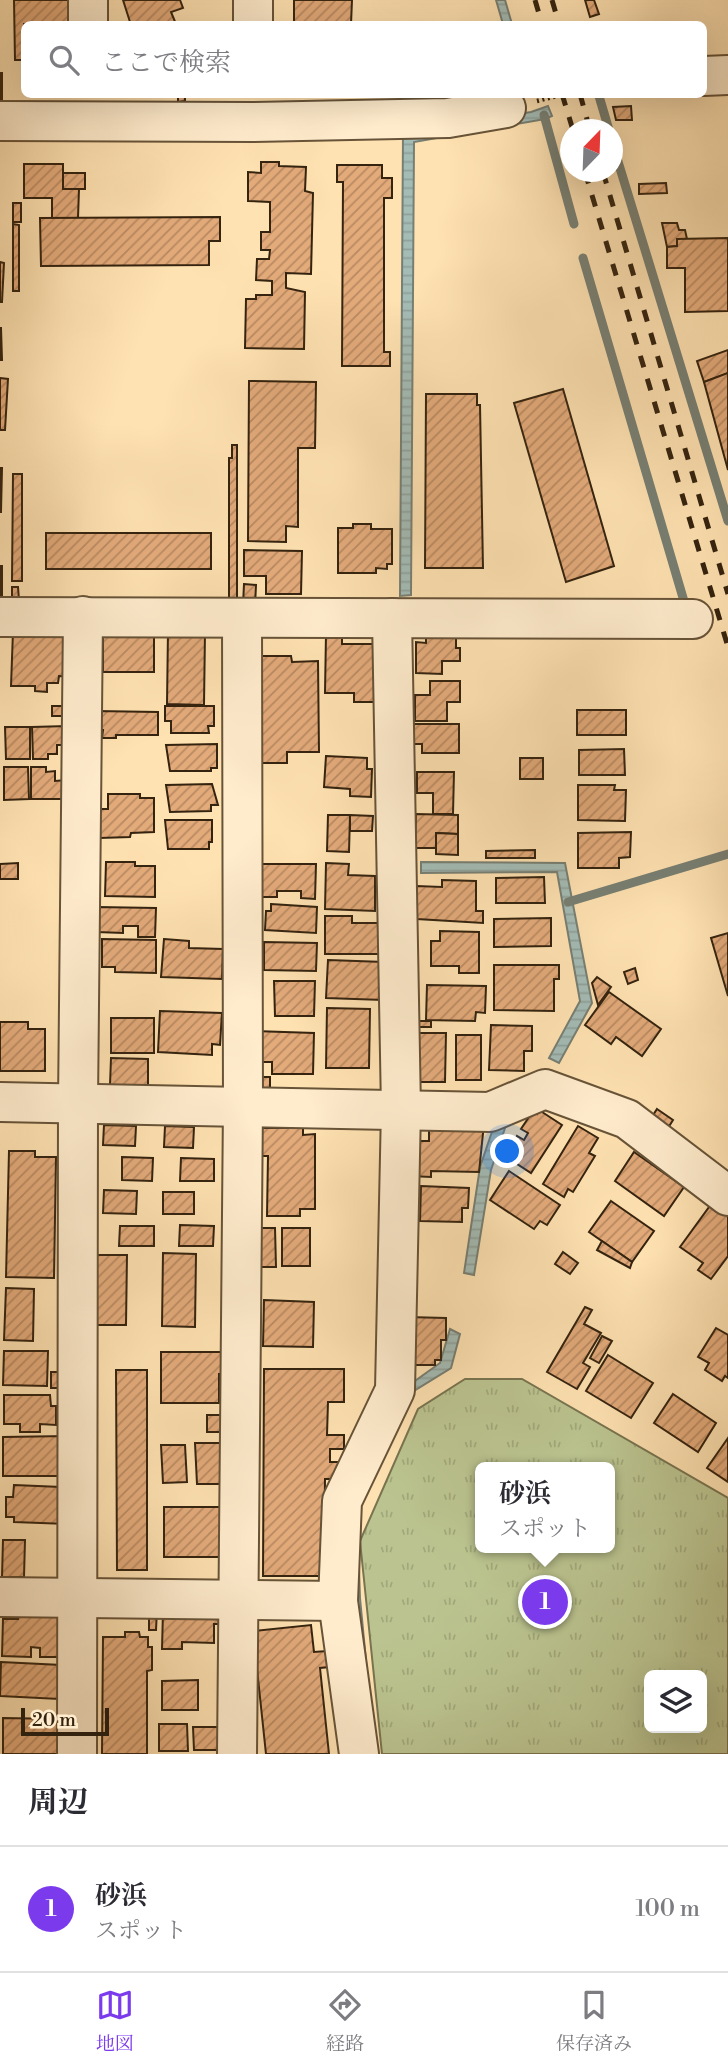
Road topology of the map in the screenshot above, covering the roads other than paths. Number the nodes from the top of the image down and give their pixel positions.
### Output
1 (88, 0) edge
2 (253, 0) edge
3 (88, 21) edge
4 (253, 21) edge
5 (728, 75) edge
6 (707, 76) edge
7 (87, 108) edge
8 (252, 108) edge
9 (506, 108) dead end
10 (0, 121) edge
11 (83, 616) junction
12 (0, 617) edge
13 (242, 618) junction
14 (392, 618) junction
15 (693, 619) dead end
16 (0, 1102) edge
17 (78, 1104) junction
18 (243, 1106) junction
19 (401, 1109) junction
20 (728, 1196) edge
21 (0, 1597) edge
22 (77, 1598) junction
23 (239, 1600) junction
24 (338, 1601) junction
25 (77, 1754) edge
26 (237, 1754) edge
27 (359, 1754) edge

1 - 3 street
2 - 4 street
5 - 6 street
7 - 8 street
7 - 10 street
8 - 9 street
11 - 12 street
11 - 13 street
11 - 17 street
13 - 14 street
13 - 18 street
14 - 15 street
14 - 19 street
16 - 17 street
17 - 18 street
17 - 22 street
18 - 19 street
18 - 23 street
19 - 20 street
19 - 24 street
21 - 22 street
22 - 23 street
22 - 25 street
23 - 24 street
23 - 26 street
24 - 27 street

